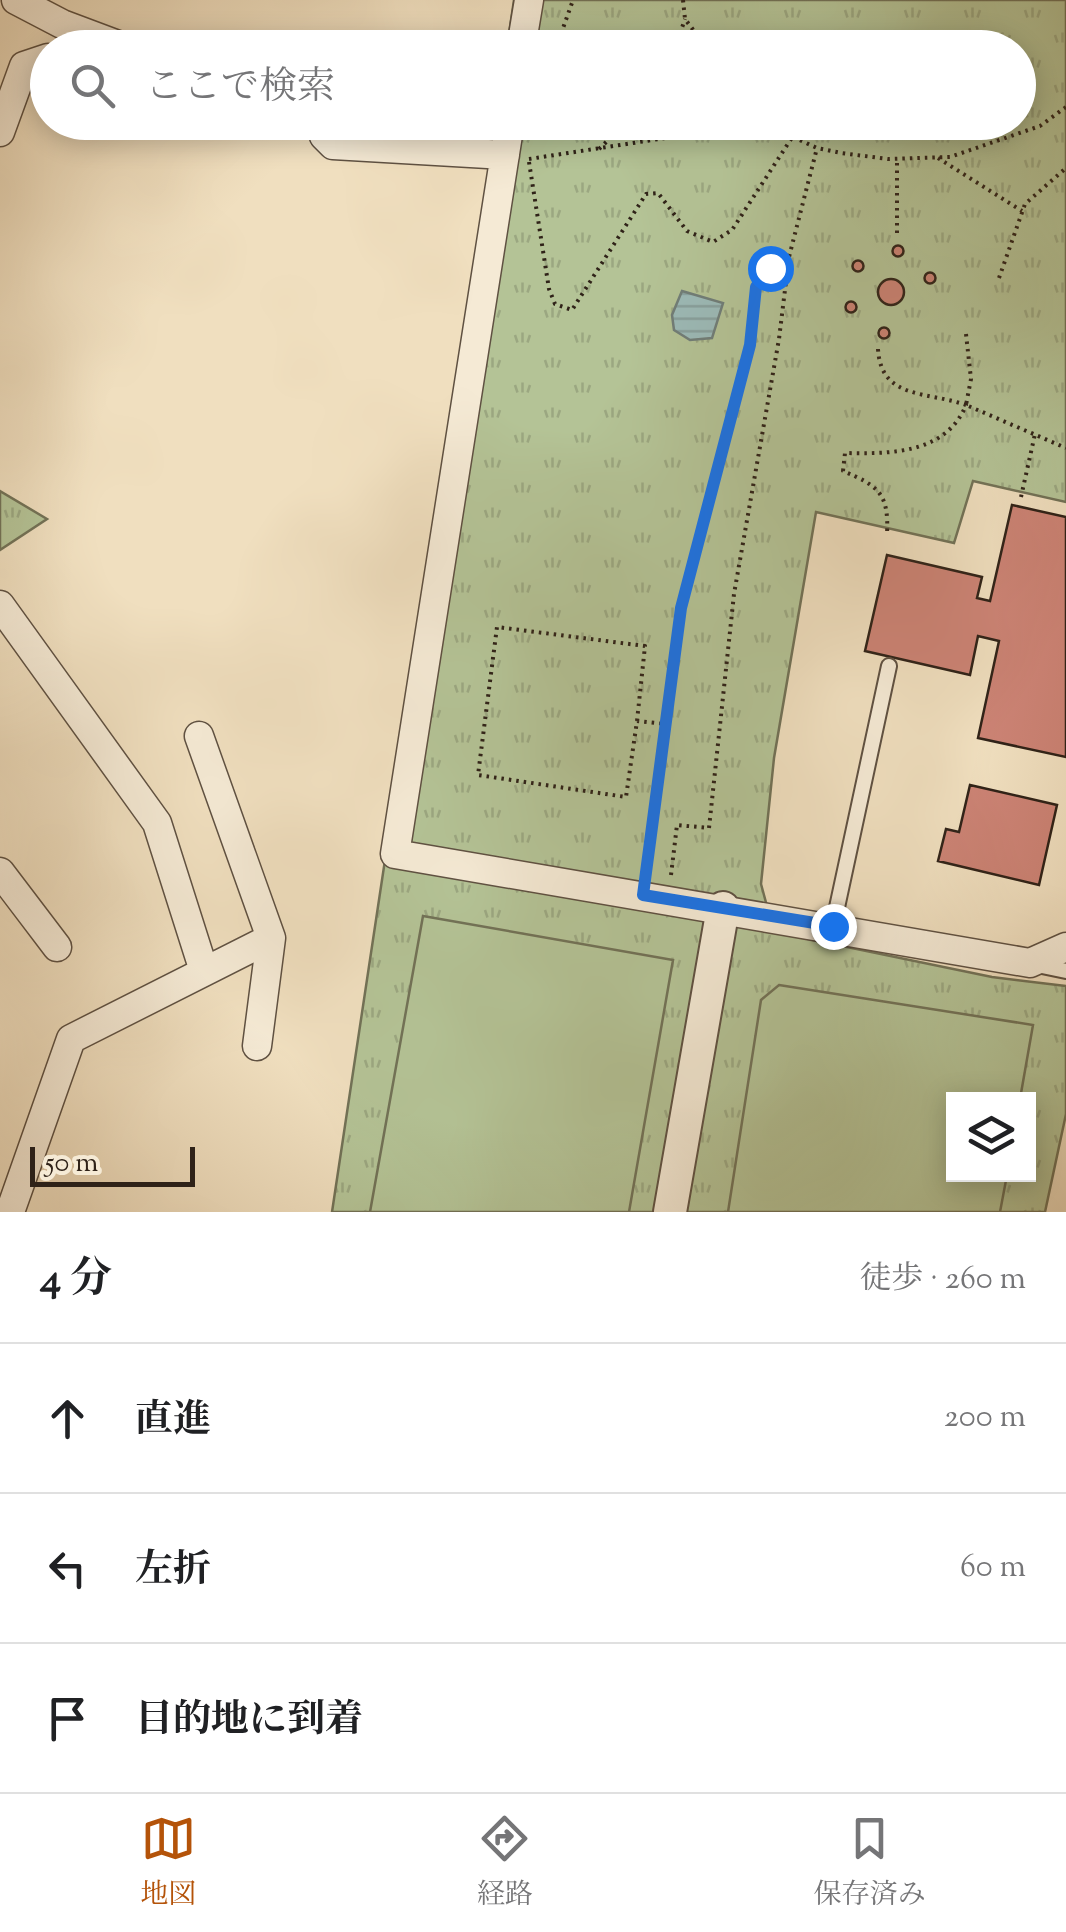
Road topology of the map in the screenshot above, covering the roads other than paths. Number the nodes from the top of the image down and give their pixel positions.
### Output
1 (16, 0) edge
2 (528, 0) edge
3 (53, 30) edge
4 (524, 30) edge
5 (30, 64) edge
6 (0, 132) edge
7 (328, 140) edge
8 (513, 140) edge
9 (516, 159) junction
10 (0, 606) edge
11 (889, 666) dead end
12 (198, 736) dead end
13 (0, 872) edge
14 (723, 908) junction
15 (833, 926) junction
16 (271, 938) junction
17 (57, 947) dead end
18 (1066, 947) edge
19 (1030, 963) junction
20 (1066, 970) edge
21 (204, 971) junction
22 (257, 1046) dead end
23 (10, 1212) edge
24 (670, 1212) edge

1 - 3 street
2 - 4 street
5 - 6 street
7 - 9 street
8 - 9 street
9 - 14 street
10 - 21 street
11 - 15 lane
12 - 16 street
13 - 17 street
14 - 15 street
14 - 24 street
15 - 19 street
16 - 21 street
16 - 22 street
18 - 19 street
19 - 20 lane
21 - 23 street

